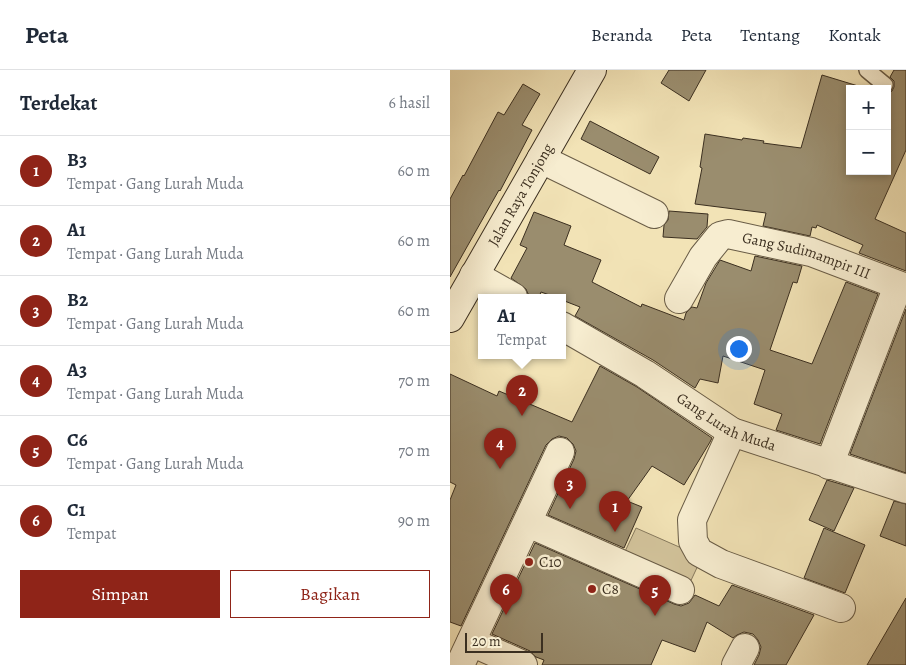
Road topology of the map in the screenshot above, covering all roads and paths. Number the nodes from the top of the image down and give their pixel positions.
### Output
1 (592, 70) edge
2 (868, 70) edge
3 (885, 85) dead end
4 (541, 159) junction
5 (654, 214) dead end
6 (474, 275) junction
7 (902, 287) edge
8 (508, 294) edge
9 (678, 299) dead end
10 (450, 318) edge
11 (566, 328) edge
12 (732, 432) junction
13 (560, 452) dead end
14 (829, 465) junction
15 (906, 489) edge
16 (528, 523) junction
17 (680, 590) dead end
18 (841, 608) dead end
19 (466, 653) edge
20 (523, 665) edge

1 - 4 street, Jalan Raya Tonjong
2 - 3 lane
4 - 5 street
4 - 6 street, Jalan Raya Tonjong
6 - 8 street
6 - 10 street, Jalan Raya Tonjong
7 - 9 street, Gang Sudimampir III
7 - 14 street
11 - 12 street, Gang Lurah Muda
12 - 14 street, Gang Lurah Muda
12 - 18 street
13 - 16 street
14 - 15 street, Gang Lurah Muda
16 - 17 street
16 - 19 street
19 - 20 street

